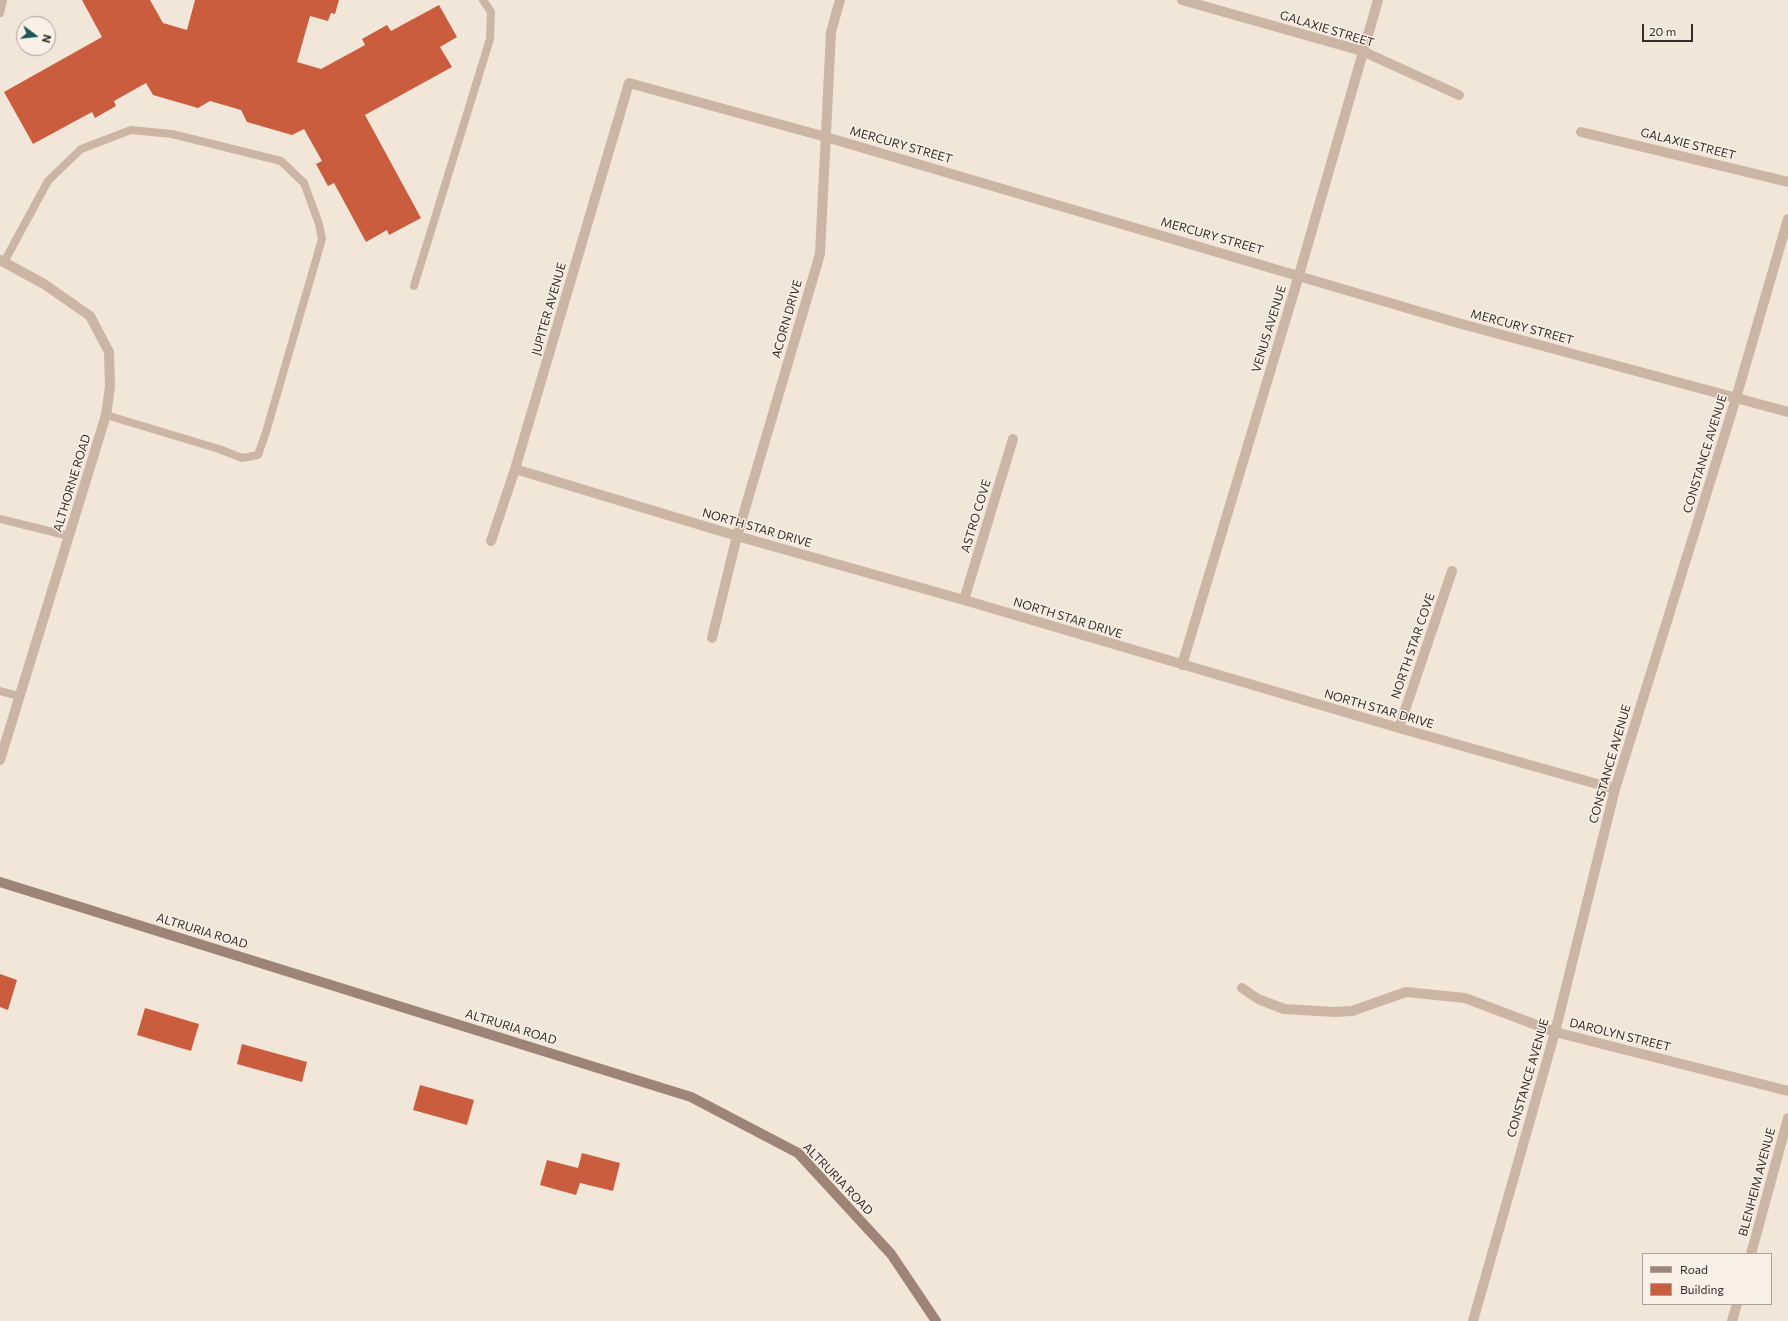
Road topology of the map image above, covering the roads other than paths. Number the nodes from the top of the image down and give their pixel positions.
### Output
1 (3, 0) edge
2 (483, 0) edge
3 (840, 0) edge
4 (1182, 0) edge
5 (1378, 0) edge
6 (0, 13) edge
7 (1362, 51) junction
8 (629, 83) joint
9 (1458, 95) dead end
10 (1582, 132) dead end
11 (826, 137) junction
12 (1788, 182) edge
13 (1788, 219) edge
14 (2, 261) edge
15 (1299, 275) junction
16 (414, 286) dead end
17 (1736, 398) junction
18 (1788, 412) edge
19 (106, 415) junction
20 (1013, 439) dead end
21 (515, 469) junction
22 (0, 519) edge
23 (69, 536) junction
24 (737, 536) junction
25 (491, 541) dead end
26 (1452, 571) dead end
27 (964, 600) junction
28 (712, 638) dead end
29 (1182, 665) junction
30 (0, 691) edge
31 (19, 696) junction
32 (1399, 728) junction
33 (0, 760) edge
34 (1615, 789) junction
35 (0, 882) edge
36 (1242, 988) dead end
37 (1555, 1032) junction
38 (1788, 1091) edge
39 (1788, 1118) edge
40 (1751, 1253) edge
41 (1737, 1305) edge
42 (936, 1321) edge
43 (1473, 1321) edge
44 (1732, 1321) edge

1 - 6 lane
2 - 16 lane
3 - 11 street, ACORN DRIVE
4 - 7 street, GALAXIE STREET
5 - 7 street, VENUS AVENUE
7 - 9 street, GALAXIE STREET
7 - 15 street, VENUS AVENUE
8 - 11 street, MERCURY STREET
8 - 21 street, JUPITER AVENUE
10 - 12 street, GALAXIE STREET
11 - 15 street, MERCURY STREET
11 - 24 street, ACORN DRIVE
13 - 17 street, CONSTANCE AVENUE
14 - 19 street, ALTHORNE ROAD
14 - 19 lane
15 - 17 street, MERCURY STREET
15 - 29 street, VENUS AVENUE
17 - 18 street, MERCURY STREET
17 - 34 street, CONSTANCE AVENUE
19 - 23 street, ALTHORNE ROAD
20 - 27 street, ASTRO COVE
21 - 24 street, NORTH STAR DRIVE
21 - 25 street, JUPITER AVENUE
22 - 23 lane
23 - 31 street, ALTHORNE ROAD
24 - 27 street, NORTH STAR DRIVE
24 - 28 street, ACORN DRIVE
26 - 32 street, NORTH STAR COVE
27 - 29 street, NORTH STAR DRIVE
29 - 32 street, NORTH STAR DRIVE
30 - 31 lane
31 - 33 street, ALTHORNE ROAD
32 - 34 street, NORTH STAR DRIVE
34 - 37 street, CONSTANCE AVENUE
35 - 42 street, ALTRURIA ROAD
36 - 37 street, DAROLYN STREET
37 - 38 street, DAROLYN STREET
37 - 43 street, CONSTANCE AVENUE
39 - 40 street, BLENHEIM AVENUE
41 - 44 street

